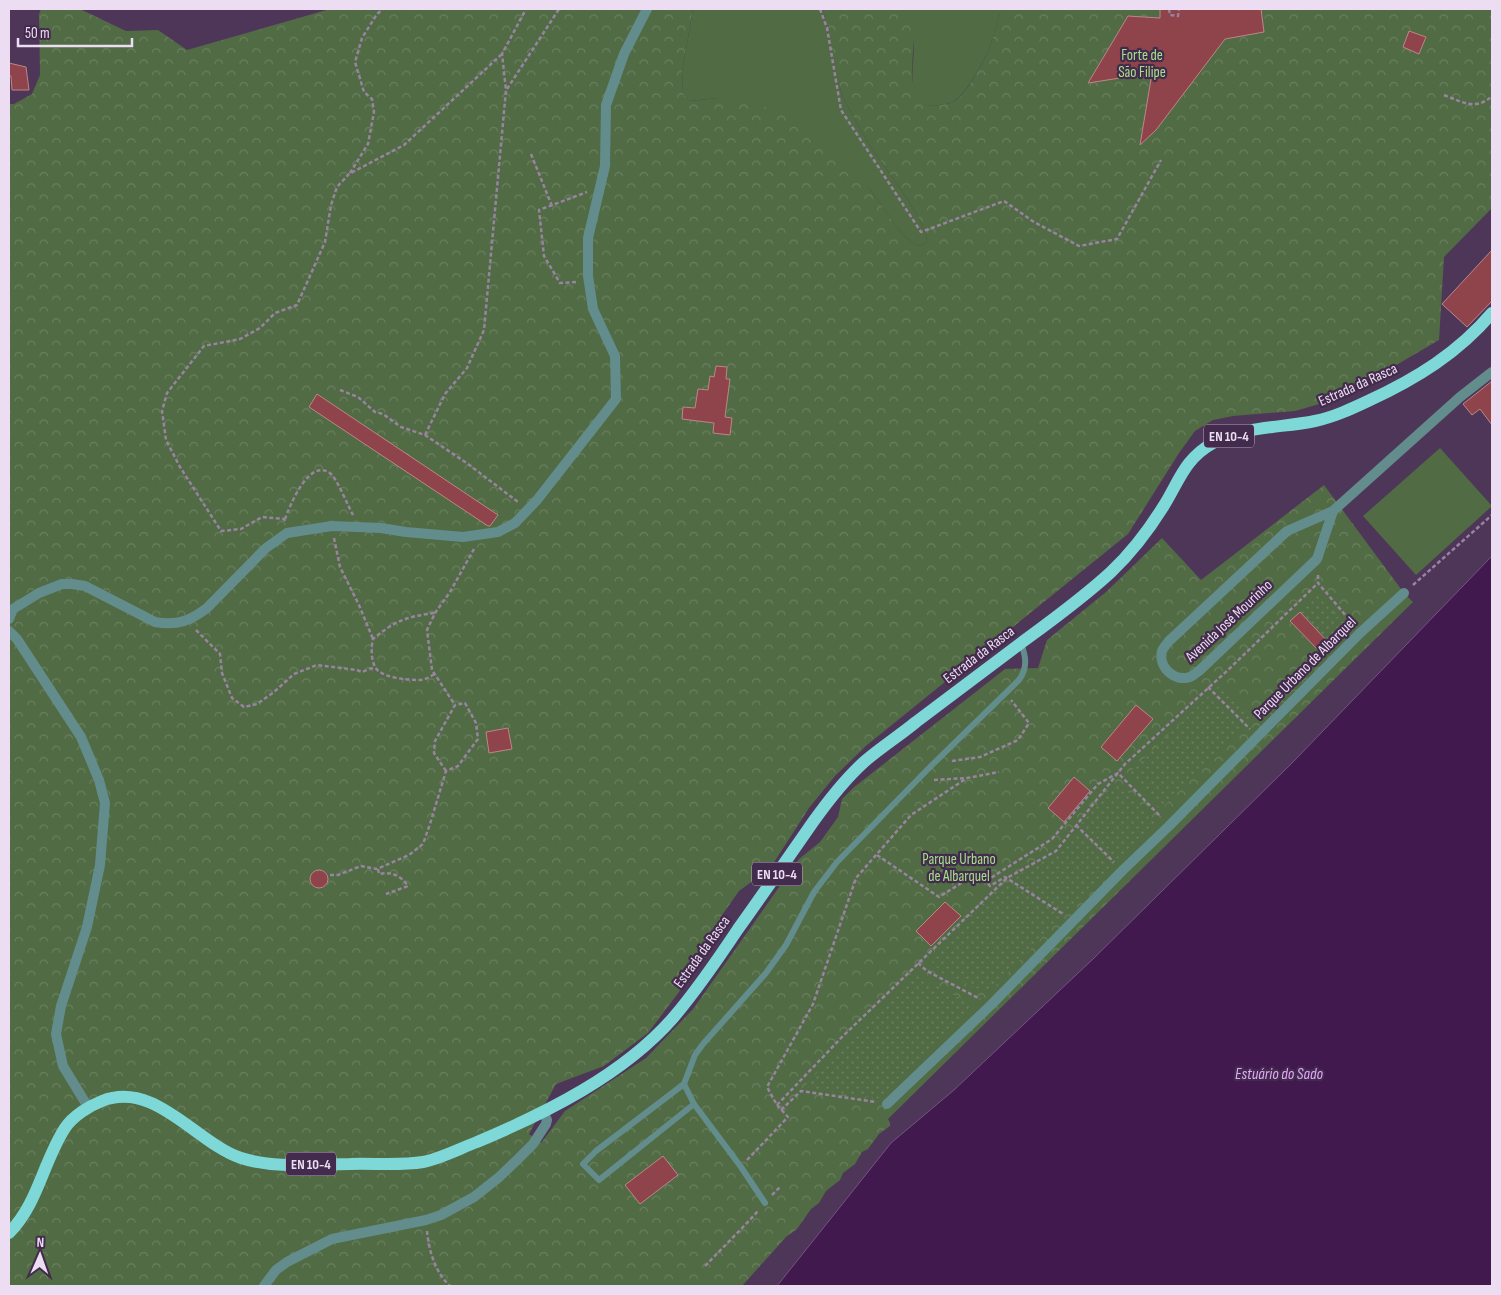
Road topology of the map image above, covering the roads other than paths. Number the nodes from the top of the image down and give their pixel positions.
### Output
1 (647, 9) edge
2 (1492, 313) edge
3 (1492, 372) edge
4 (1333, 511) junction
5 (1404, 593) road end
6 (9, 619) edge
7 (9, 631) edge
8 (1021, 643) junction
9 (684, 1084) junction
10 (694, 1104) junction
11 (887, 1104) road end
12 (88, 1107) junction
13 (543, 1111) junction
14 (765, 1202) road end
15 (9, 1233) edge
16 (264, 1286) edge

1 - 6 street
2 - 8 main road, Estrada da Rasca / EN 10-4
3 - 4 street, Avenida José Mourinho
4 - 4 street, Avenida José Mourinho
5 - 11 street, Parque Urbano de Albarquel
7 - 12 street
8 - 9 lane
8 - 13 main road, Estrada da Rasca / EN 10-4
9 - 10 lane
9 - 10 lane
10 - 14 lane
12 - 13 main road, EN 10-4
12 - 15 main road, EN 10-4
13 - 16 street

